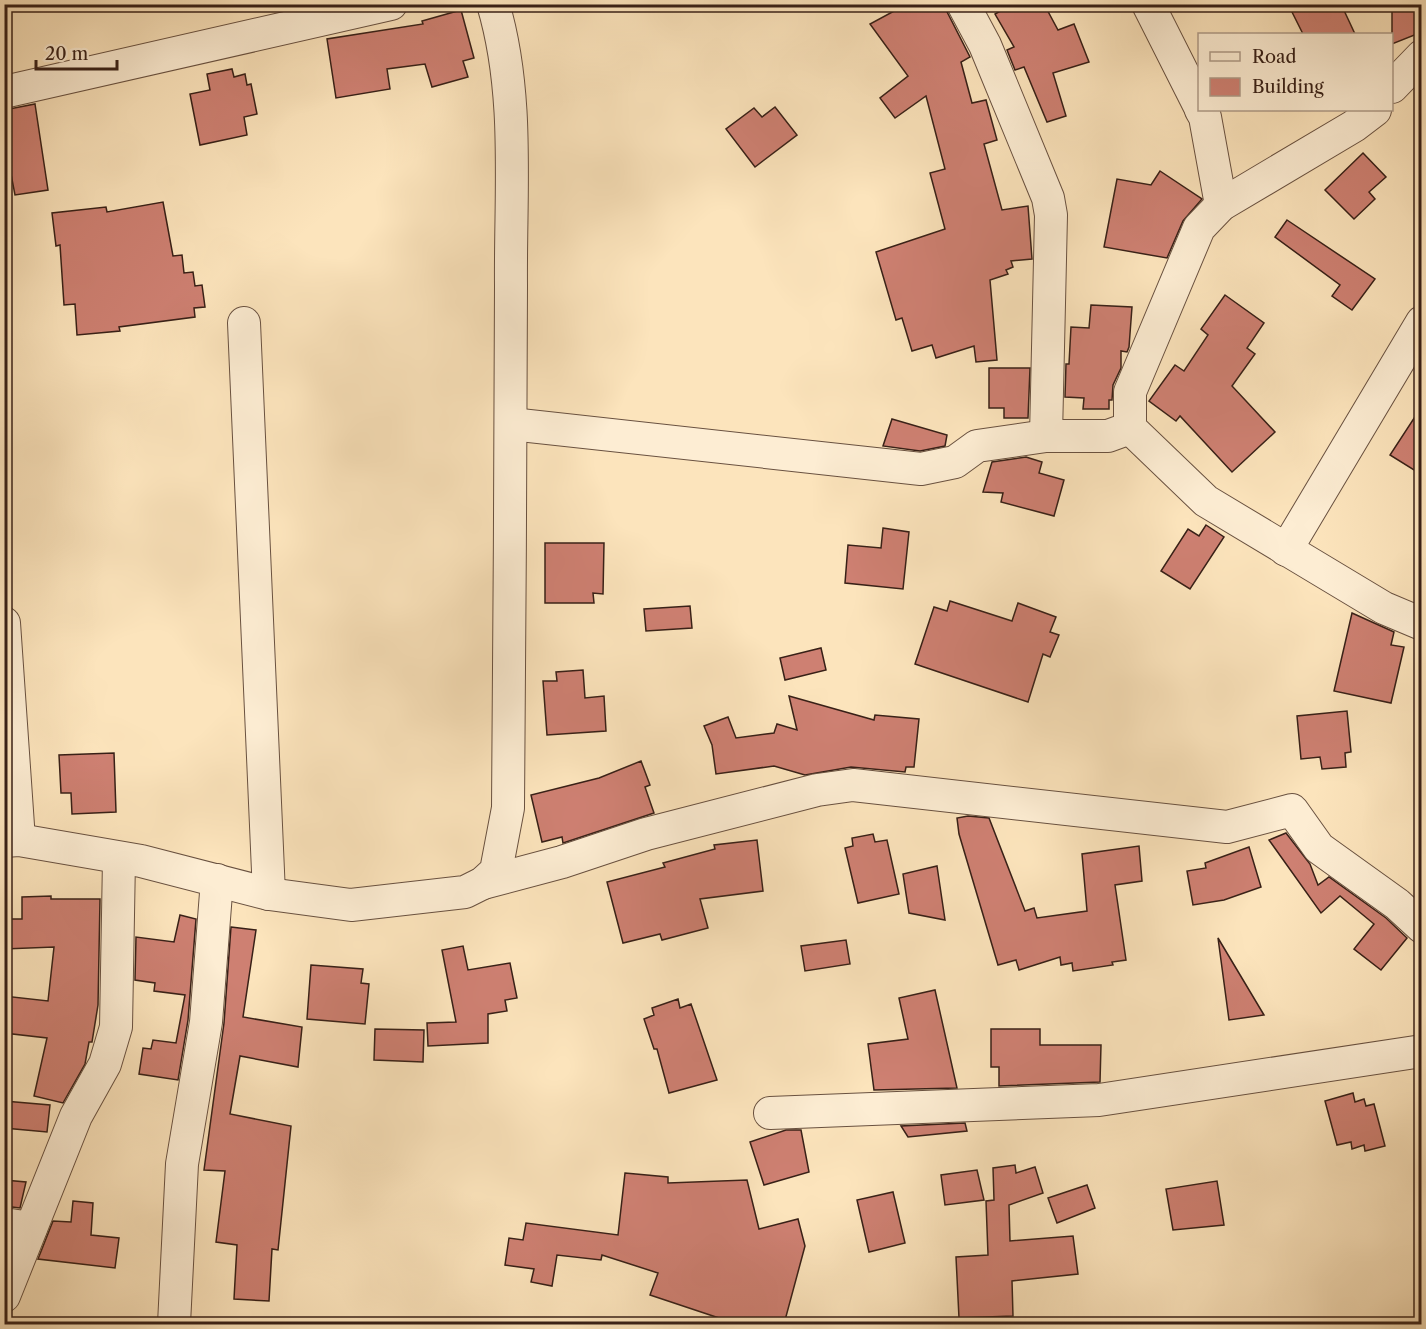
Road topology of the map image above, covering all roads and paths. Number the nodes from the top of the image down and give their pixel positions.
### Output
1 (391, 4) edge
2 (493, 4) edge
3 (963, 4) edge
4 (1148, 4) edge
5 (1422, 56) edge
6 (1393, 86) edge
7 (4, 92) edge
8 (1198, 104) edge
9 (1202, 111) edge
10 (1374, 111) edge
11 (1221, 205) junction
12 (1422, 322) edge
13 (244, 323) dead end
14 (511, 424) junction
15 (1130, 428) junction
16 (1046, 436) junction
17 (1286, 550) junction
18 (4, 623) edge
19 (1422, 624) edge
20 (12, 841) edge
21 (119, 859) junction
22 (217, 880) junction
23 (483, 884) junction
24 (269, 894) junction
25 (1422, 927) edge
26 (1422, 1051) edge
27 (770, 1113) dead end
28 (18, 1226) edge
29 (4, 1296) edge
30 (174, 1324) edge

1 - 7 street
2 - 14 street
3 - 16 street
4 - 8 street
5 - 6 street
9 - 11 street
10 - 11 street
11 - 15 street
12 - 17 street
13 - 24 street
14 - 16 street
14 - 23 street
15 - 16 street
15 - 17 street
17 - 19 street
18 - 20 street
20 - 21 street
21 - 22 street
21 - 28 street
22 - 24 street
22 - 30 street
23 - 24 street
23 - 25 street
26 - 27 street
28 - 29 street

